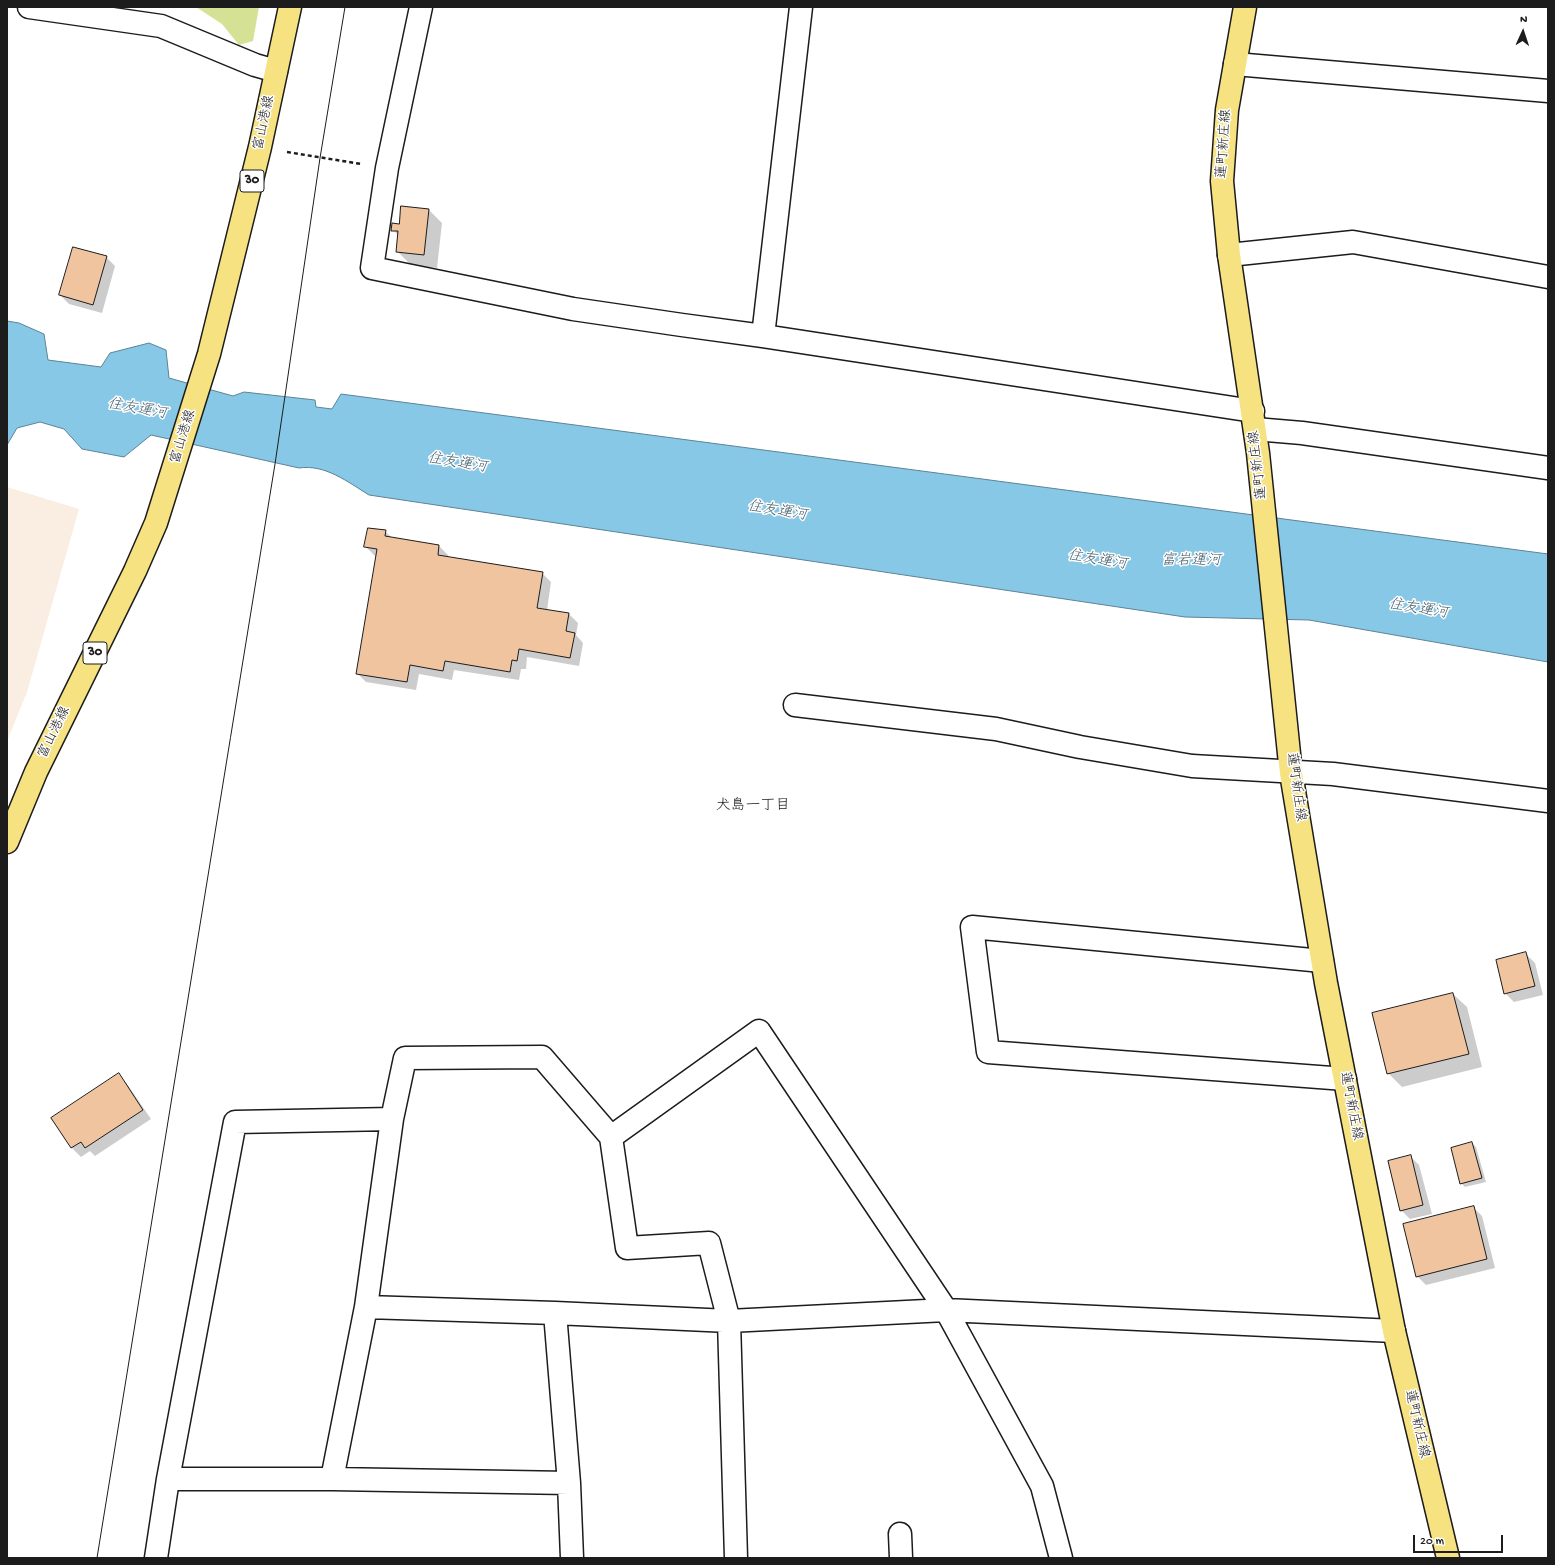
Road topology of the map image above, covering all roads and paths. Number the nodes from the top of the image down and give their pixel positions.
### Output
1 (29, 7) edge
2 (290, 7) edge
3 (421, 7) edge
4 (801, 7) edge
5 (1245, 7) edge
6 (1235, 64) junction
7 (276, 71) junction
8 (1548, 91) edge
9 (260, 147) junction
10 (387, 168) junction
11 (1229, 255) junction
12 (1548, 277) edge
13 (763, 336) junction
14 (1254, 420) junction
15 (1548, 468) edge
16 (795, 706) dead end
17 (1291, 772) junction
18 (1548, 801) edge
19 (7, 842) edge
20 (1322, 961) junction
21 (1345, 1079) junction
22 (392, 1119) junction
23 (611, 1137) junction
24 (366, 1307) junction
25 (946, 1310) junction
26 (555, 1313) junction
27 (729, 1322) junction
28 (1394, 1331) junction
29 (168, 1479) junction
30 (332, 1479) junction
31 (569, 1483) junction
32 (900, 1534) dead end
33 (156, 1558) edge
34 (572, 1558) edge
35 (736, 1558) edge
36 (902, 1558) edge
37 (1061, 1558) edge
38 (1448, 1558) edge

1 - 7 street
2 - 7 main road, 富山港線 / 30
3 - 10 street
4 - 13 street
5 - 6 main road, 蓮町新庄線
6 - 8 street
6 - 11 main road, 蓮町新庄線
7 - 9 main road, 富山港線 / 30
9 - 10 path
9 - 19 main road, 富山港線 / 30
10 - 13 street
11 - 12 street
11 - 14 main road, 蓮町新庄線
13 - 14 street
14 - 15 street
14 - 17 main road, 蓮町新庄線
16 - 17 street
17 - 18 street
17 - 20 main road, 蓮町新庄線
20 - 21 main road, 蓮町新庄線
20 - 21 street
21 - 28 main road, 蓮町新庄線
22 - 23 street
22 - 24 street
22 - 29 street
23 - 25 street
23 - 27 street
24 - 26 street
24 - 30 street
25 - 27 street
25 - 28 street
25 - 37 street
26 - 27 street
26 - 31 street
27 - 35 street
28 - 38 main road, 蓮町新庄線
29 - 30 street
29 - 33 street
30 - 31 street
31 - 34 street
32 - 36 street

